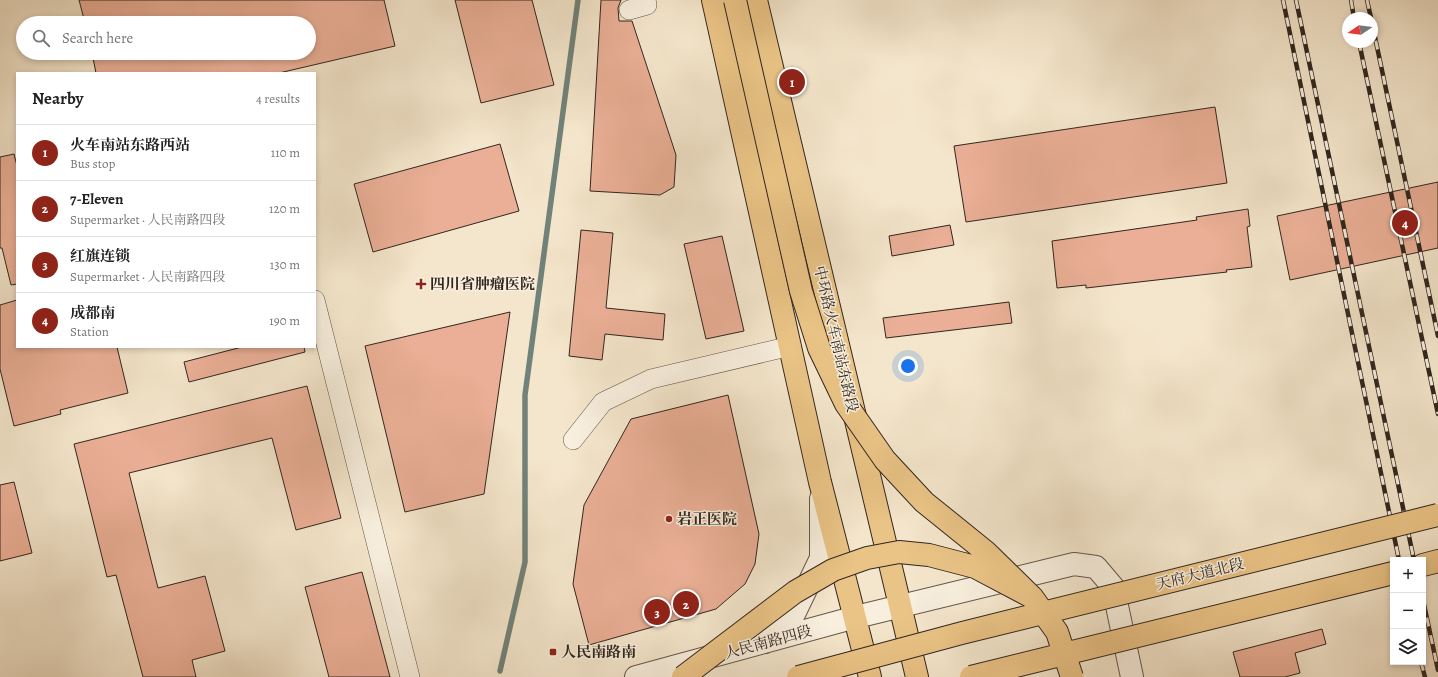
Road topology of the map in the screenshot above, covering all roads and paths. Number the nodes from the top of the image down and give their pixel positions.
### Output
1 (646, 0) edge
2 (713, 0) edge
3 (735, 0) edge
4 (756, 0) edge
5 (629, 10) dead end
6 (316, 304) edge
7 (791, 346) junction
8 (573, 440) dead end
9 (820, 482) junction
10 (1438, 515) edge
11 (1438, 562) edge
12 (1426, 564) edge
13 (1390, 574) edge
14 (1032, 597) junction
15 (900, 606) junction
16 (856, 617) junction
17 (765, 643) junction
18 (410, 677) edge
19 (636, 677) edge
20 (683, 677) edge
21 (798, 677) edge
22 (870, 677) edge
23 (917, 677) edge
24 (971, 677) edge
25 (1072, 677) edge
26 (1132, 677) edge

1 - 5 street
2 - 7 main road
3 - 14 main road, bridge
4 - 15 main road, 中环路火车南站东路段
6 - 18 street
7 - 8 street
7 - 9 main road
9 - 16 main road
9 - 17 street
10 - 21 main road, 天府大道北段, bridge
11 - 12 main road
13 - 24 main road, bridge
14 - 20 main road, bridge
14 - 25 main road, bridge
15 - 16 street, 人民南路四段
15 - 23 main road, 中环路火车南站东路段
15 - 26 street, 人民南路四段
16 - 17 street, 人民南路四段
16 - 22 main road
17 - 19 street, 人民南路四段

